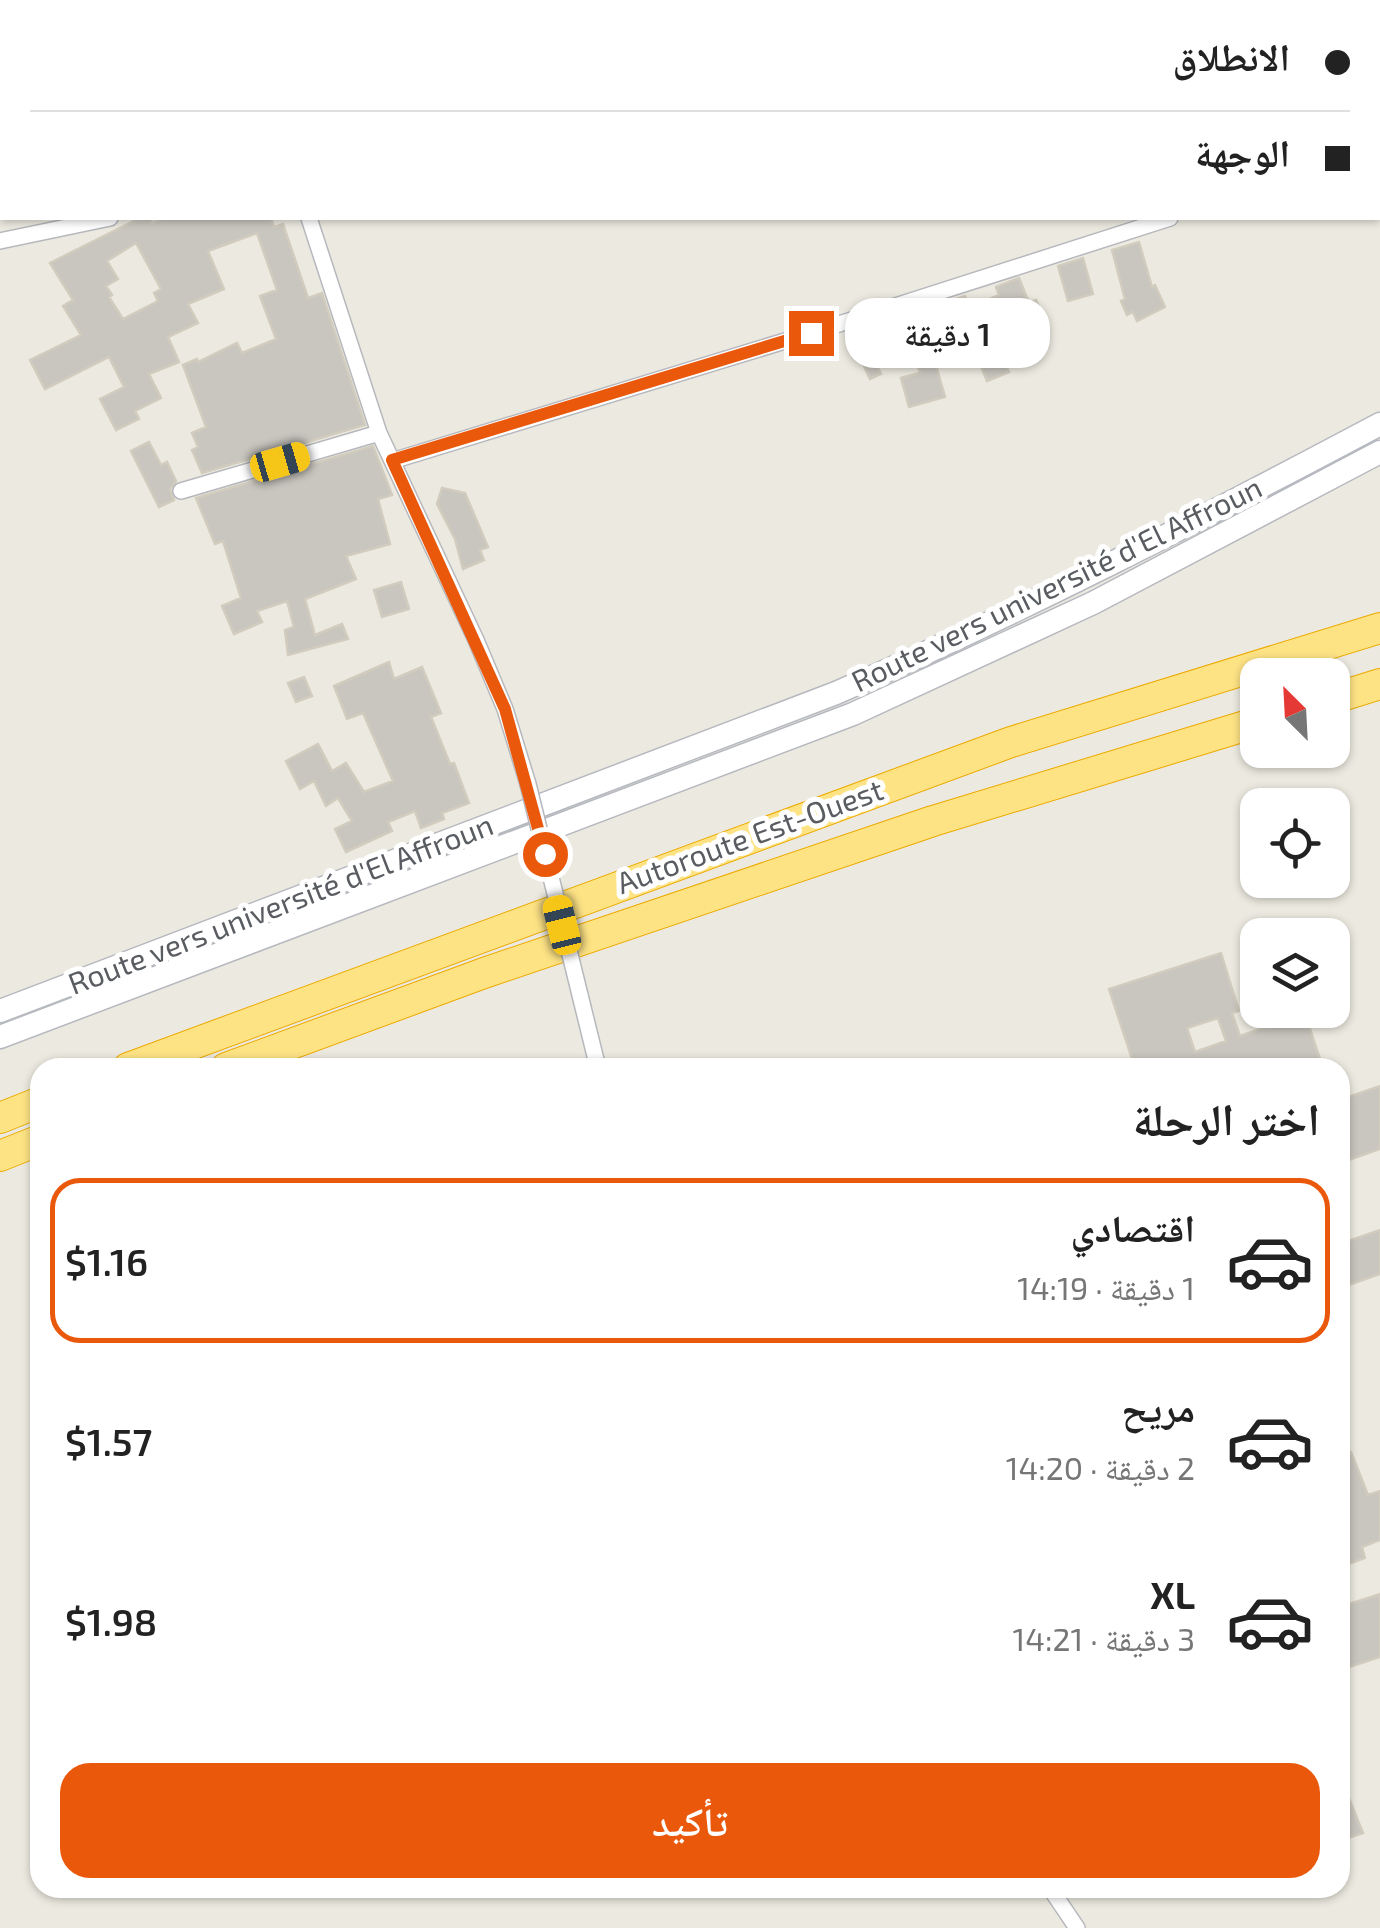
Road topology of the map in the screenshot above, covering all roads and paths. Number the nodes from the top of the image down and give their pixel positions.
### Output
1 (100, 220) edge
2 (310, 220) edge
3 (1164, 220) edge
4 (0, 241) edge
5 (1380, 424) edge
6 (378, 433) junction
7 (1380, 452) edge
8 (392, 460) junction
9 (181, 491) dead end
10 (1380, 628) edge
11 (1380, 684) edge
12 (1350, 693) edge
13 (1240, 728) edge
14 (0, 1011) edge
15 (0, 1037) edge
16 (155, 1058) edge
17 (253, 1058) edge
18 (596, 1058) edge
19 (30, 1106) edge
20 (0, 1118) edge
21 (30, 1144) edge
22 (0, 1156) edge
23 (1056, 1898) edge
24 (1076, 1928) edge

1 - 4 street
2 - 6 street
3 - 8 street
5 - 14 main road, Route vers université d'El Affroun
6 - 8 street
6 - 9 street
7 - 15 main road, Route vers université d'El Affroun
8 - 18 street, bridge
10 - 16 highway, Autoroute Est-Ouest
11 - 12 highway
13 - 17 highway, Autoroute Est-Ouest
19 - 20 highway
21 - 22 highway
23 - 24 street

